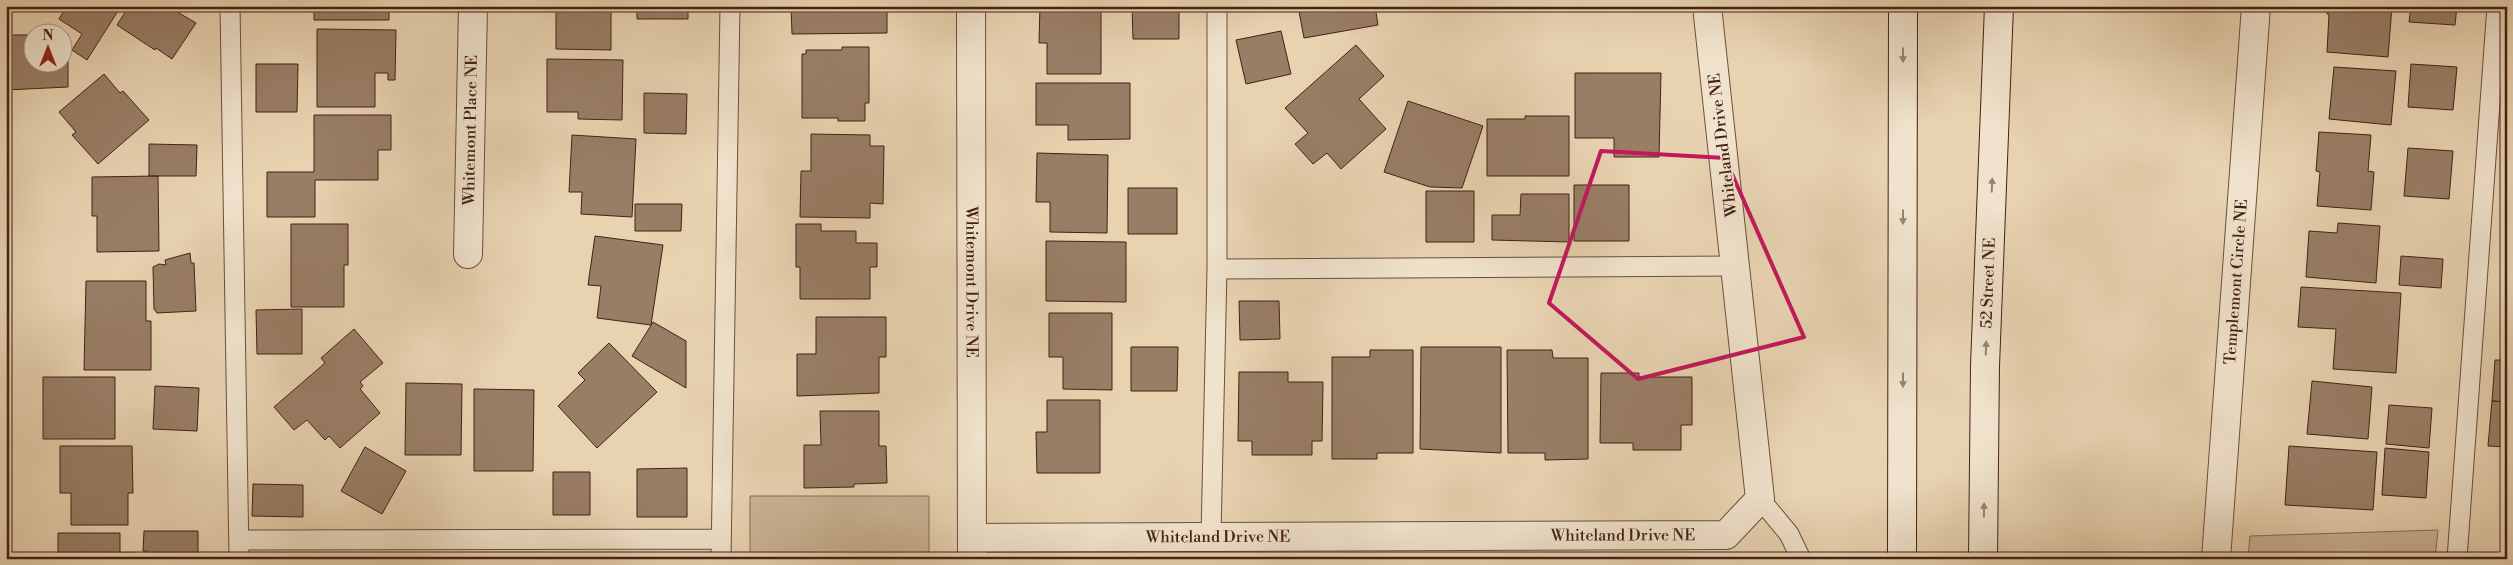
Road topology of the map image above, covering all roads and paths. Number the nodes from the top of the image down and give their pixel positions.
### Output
1 (230, 6) edge
2 (474, 6) edge
3 (730, 6) edge
4 (971, 6) edge
5 (1217, 6) edge
6 (1707, 6) edge
7 (1903, 6) edge
8 (1999, 6) edge
9 (2256, 6) edge
10 (2497, 6) edge
11 (468, 254) dead end
12 (1737, 266) junction
13 (1216, 268) junction
14 (1760, 499) junction
15 (1211, 535) junction
16 (721, 539) junction
17 (240, 540) junction
18 (973, 548) edge
19 (239, 559) edge
20 (720, 559) edge
21 (1801, 559) edge
22 (1902, 559) edge
23 (1983, 559) edge
24 (2216, 559) edge
25 (2457, 559) edge

1 - 17 lane
2 - 11 street, Whitemont Place NE
3 - 16 lane
4 - 18 street, Whitemont Drive NE
5 - 13 lane
6 - 12 street, Whiteland Drive NE
7 -> 22 street
23 -> 8 street, 52 Street NE
9 - 24 street, Templemont Circle NE
10 - 25 lane
12 - 13 lane
12 - 14 street, Whiteland Drive NE
13 - 15 lane
14 - 15 street, Whiteland Drive NE
14 - 21 lane
15 - 18 street, Whiteland Drive NE
16 - 17 lane
16 - 20 lane
17 - 19 lane

